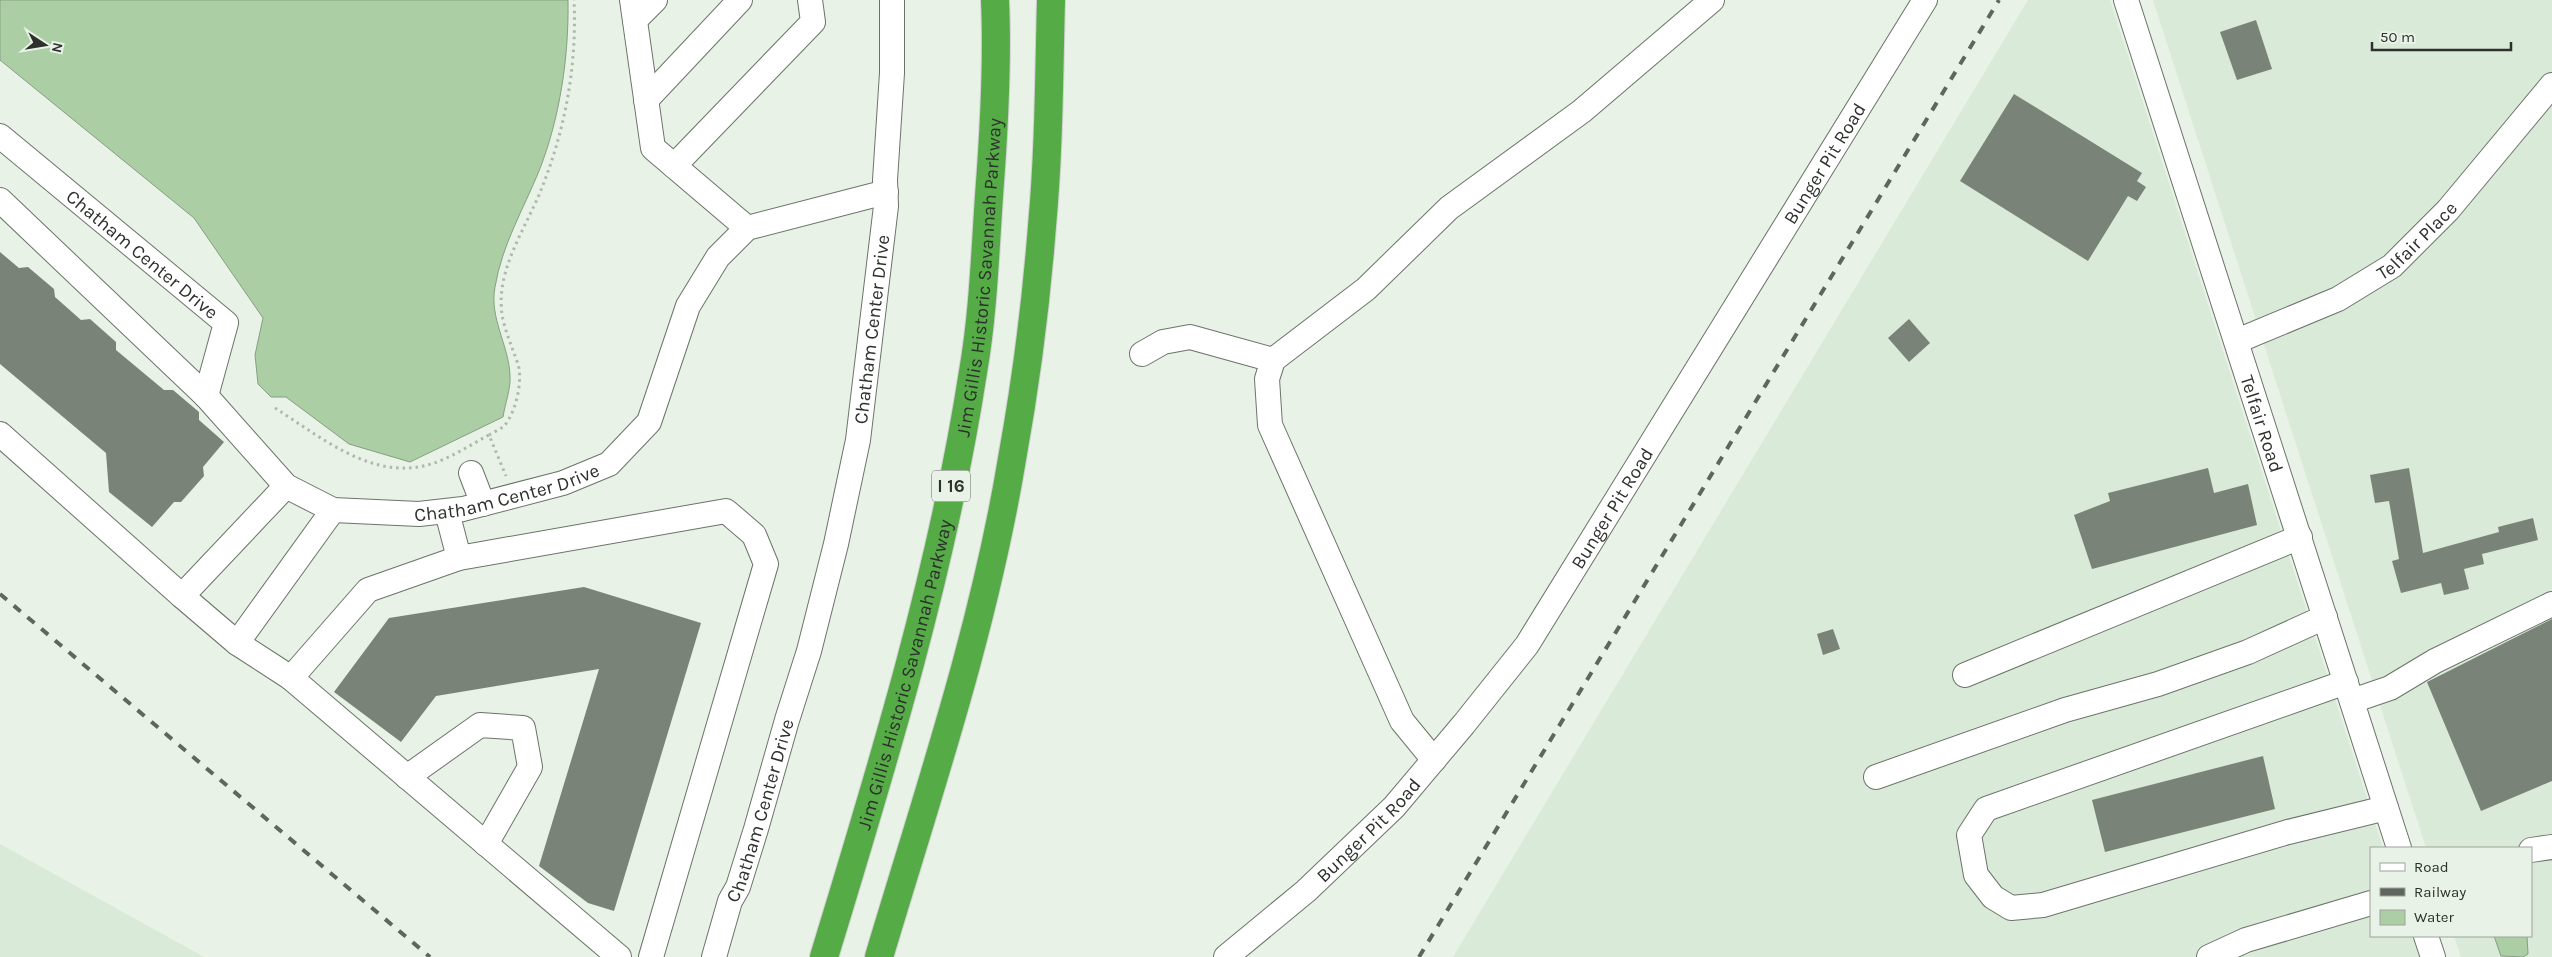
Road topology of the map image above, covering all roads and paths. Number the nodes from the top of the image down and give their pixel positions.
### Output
1 (574, 0) edge
2 (655, 0) edge
3 (740, 0) edge
4 (810, 0) edge
5 (892, 0) edge
6 (995, 0) edge
7 (1051, 0) edge
8 (1712, 0) edge
9 (1925, 0) edge
10 (2126, 0) edge
11 (634, 10) edge
12 (2550, 92) edge
13 (646, 100) junction
14 (0, 136) edge
15 (674, 166) junction
16 (886, 192) junction
17 (0, 200) edge
18 (748, 228) junction
19 (2237, 341) junction
20 (1142, 354) dead end
21 (1272, 360) junction
22 (206, 396) junction
23 (275, 408) dead end
24 (0, 434) edge
25 (489, 435) junction
26 (286, 486) junction
27 (477, 489) junction
28 (332, 510) junction
29 (447, 512) junction
30 (2300, 537) junction
31 (459, 558) junction
32 (182, 596) junction
33 (2552, 604) edge
34 (2325, 617) junction
35 (237, 643) junction
36 (1965, 675) dead end
37 (291, 678) junction
38 (2349, 691) junction
39 (1434, 760) junction
40 (407, 777) junction
41 (1876, 777) dead end
42 (2386, 808) junction
43 (486, 844) junction
44 (2399, 847) edge
45 (2552, 847) edge
46 (2532, 850) edge
47 (2370, 902) edge
48 (2426, 937) edge
49 (619, 957) edge
50 (650, 957) edge
51 (714, 957) edge
52 (824, 957) edge
53 (879, 957) edge
54 (1226, 957) edge
55 (2209, 957) edge
56 (2433, 957) edge

1 - 25 path
2 - 11 street
3 - 13 street
4 - 15 street
5 - 16 street, Chatham Center Drive
6 - 52 highway, Jim Gillis Historic Savannah Parkway / I 16
7 - 53 highway
8 - 21 street
9 - 39 street, Bunger Pit Road
10 - 19 street, Telfair Road
11 - 13 street
12 - 19 street, Telfair Place
13 - 15 street
14 - 22 street, Chatham Center Drive
15 - 18 street
16 - 18 street, Chatham Center Drive
16 - 51 street, Chatham Center Drive
17 - 22 street, Chatham Center Drive
18 - 27 street, Chatham Center Drive
19 - 30 street, Telfair Road
20 - 21 street
21 - 39 street
22 - 26 street, Chatham Center Drive
23 - 25 path
24 - 32 street
25 - 27 path
26 - 28 street, Chatham Center Drive
26 - 32 street
27 - 29 street, Chatham Center Drive
28 - 29 street, Chatham Center Drive
28 - 35 street
29 - 31 street
30 - 34 street, Telfair Road
30 - 36 street
31 - 37 street
31 - 50 street
32 - 35 street
33 - 38 street
34 - 38 street, Telfair Road
34 - 41 street
35 - 37 street
37 - 40 street
38 - 42 street, Telfair Road
38 - 42 street
39 - 54 street, Bunger Pit Road
40 - 43 street
40 - 43 street
42 - 44 street, Telfair Road
43 - 49 street
45 - 46 street
47 - 55 street
48 - 56 street

